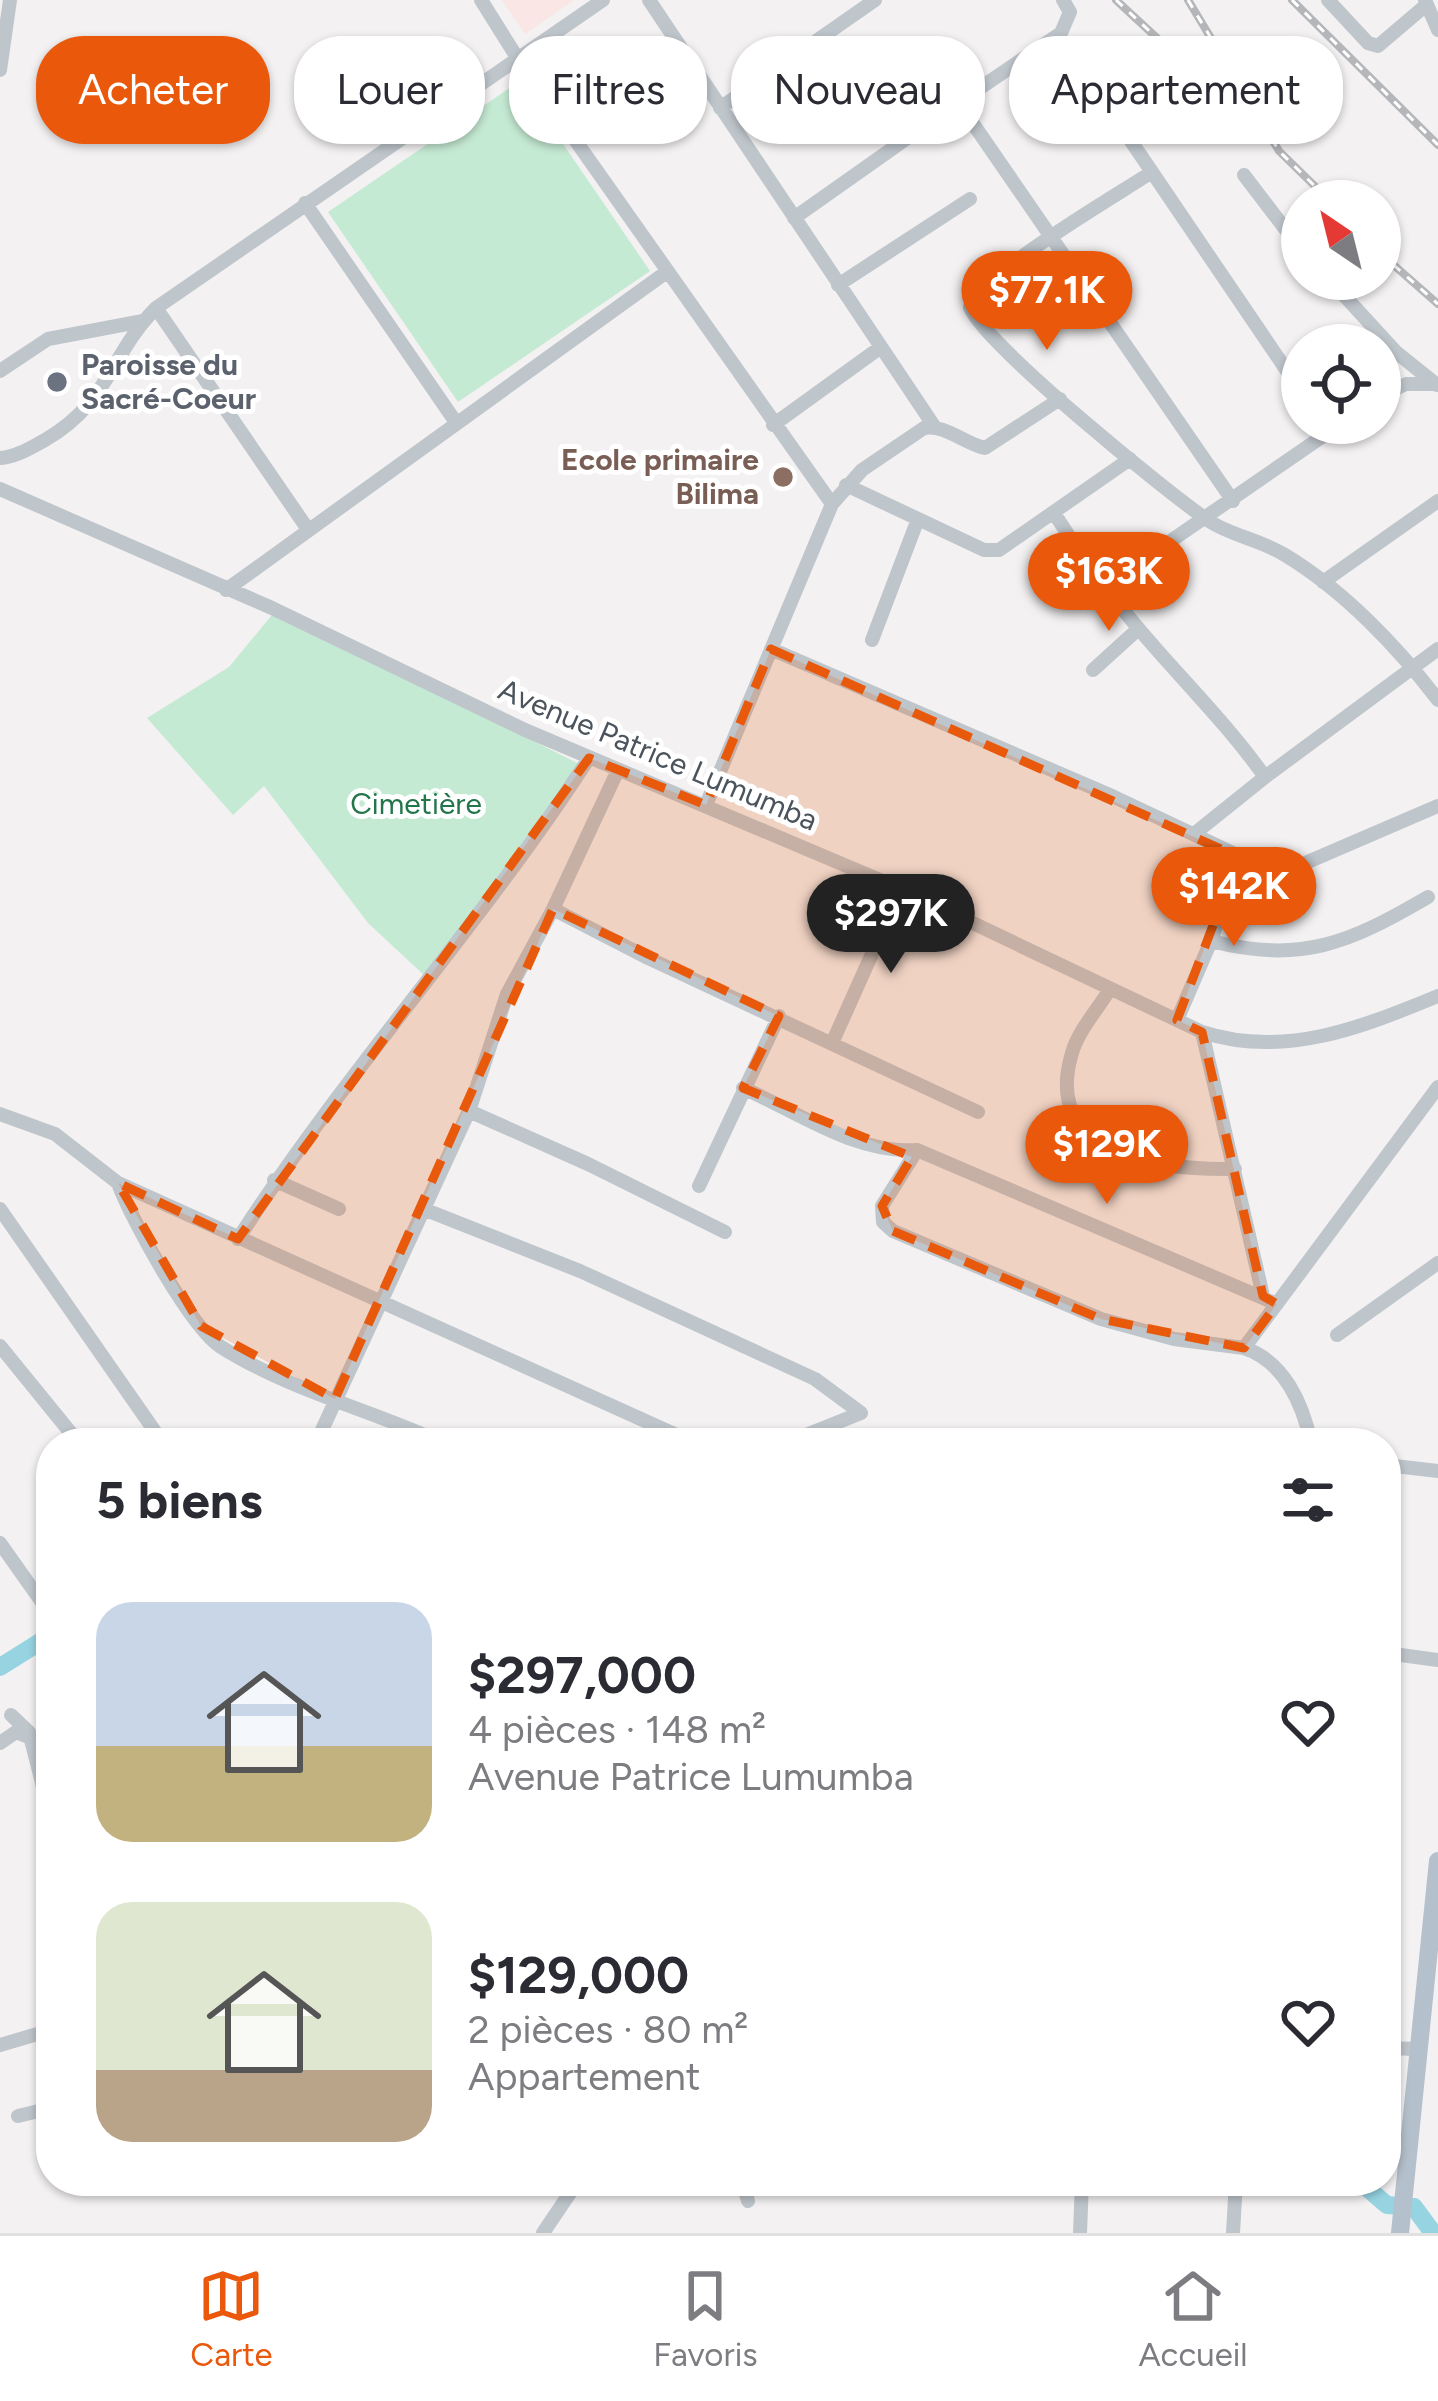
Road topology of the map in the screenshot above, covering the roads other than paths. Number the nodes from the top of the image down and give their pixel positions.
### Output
1 (10, 0) edge
2 (481, 0) edge
3 (602, 0) edge
4 (650, 0) edge
5 (875, 0) edge
6 (1063, 0) edge
7 (1328, 0) edge
8 (1425, 3) edge
9 (1438, 31) edge
10 (551, 36) edge
11 (509, 45) edge
12 (509, 65) edge
13 (0, 70) edge
14 (985, 84) edge
15 (721, 108) junction
16 (985, 141) edge
17 (578, 144) edge
18 (899, 144) edge
19 (1133, 144) edge
20 (1152, 172) junction
21 (1244, 175) dead end
22 (970, 199) dead end
23 (304, 203) junction
24 (794, 218) junction
25 (1281, 223) edge
26 (1052, 239) junction
27 (668, 271) junction
28 (838, 285) junction
29 (1348, 300) edge
30 (156, 308) junction
31 (143, 321) junction
32 (881, 347) junction
33 (1281, 362) edge
34 (0, 371) edge
35 (1401, 386) edge
36 (1437, 386) edge
37 (1060, 399) junction
38 (455, 422) junction
39 (773, 425) junction
40 (934, 426) junction
41 (1307, 444) edge
42 (0, 458) edge
43 (1130, 459) junction
44 (846, 485) junction
45 (0, 489) edge
46 (1233, 501) junction
47 (1438, 501) edge
48 (832, 505) junction
49 (1054, 513) junction
50 (1206, 518) junction
51 (918, 519) junction
52 (307, 528) junction
53 (1323, 582) junction
54 (1103, 583) junction
55 (226, 590) junction
56 (1137, 630) junction
57 (872, 640) dead end
58 (771, 649) junction
59 (1438, 650) edge
60 (1413, 667) junction
61 (1094, 670) dead end
62 (1438, 700) edge
63 (589, 758) junction
64 (618, 770) junction
65 (1265, 777) junction
66 (706, 805) junction
67 (1438, 806) edge
68 (1194, 834) junction
69 (1239, 857) junction
70 (901, 890) junction
71 (1428, 898) dead end
72 (553, 909) junction
73 (1210, 941) junction
74 (1110, 989) junction
75 (1438, 996) edge
76 (779, 1016) junction
77 (1177, 1021) junction
78 (1202, 1032) junction
79 (833, 1041) junction
80 (743, 1088) junction
81 (1438, 1088) edge
82 (469, 1111) junction
83 (979, 1112) dead end
84 (0, 1114) edge
85 (917, 1150) junction
86 (1234, 1169) junction
87 (274, 1180) junction
88 (118, 1184) junction
89 (699, 1186) dead end
90 (339, 1209) dead end
91 (426, 1210) junction
92 (1, 1214) edge
93 (725, 1232) dead end
94 (238, 1238) junction
95 (1438, 1263) edge
96 (1270, 1300) junction
97 (382, 1303) junction
98 (1337, 1335) dead end
99 (0, 1346) edge
100 (1244, 1348) junction
101 (335, 1399) junction
102 (67, 1428) edge
103 (152, 1428) edge
104 (322, 1428) edge
105 (406, 1428) edge
106 (661, 1428) edge
107 (824, 1428) edge
108 (1308, 1428) edge
109 (1401, 1467) edge
110 (1438, 1471) edge
111 (0, 1543) edge
112 (36, 1594) edge
113 (1401, 1655) edge
114 (1438, 1660) edge
115 (11, 1715) dead end
116 (31, 1738) junction
117 (0, 1743) edge
118 (36, 1751) edge
119 (1438, 1861) edge
120 (36, 2034) edge
121 (0, 2045) edge
122 (1401, 2048) edge
123 (1418, 2049) junction
124 (36, 2112) edge
125 (19, 2116) dead end
126 (568, 2196) edge
127 (746, 2196) edge
128 (1081, 2196) edge
129 (1235, 2196) edge
130 (748, 2201) dead end
131 (543, 2233) edge
132 (1080, 2233) edge
133 (1234, 2233) edge
134 (1400, 2233) edge

1 - 13 street
2 - 11 street
3 - 10 street
4 - 15 street
5 - 15 street
6 - 14 street
7 - 8 street
8 - 9 street
12 - 23 street
15 - 24 street
16 - 26 street
17 - 27 street
18 - 24 street
19 - 20 street
20 - 26 street
20 - 33 street
21 - 25 street
22 - 28 street
23 - 30 street
23 - 38 street
24 - 28 street
26 - 37 street
26 - 46 street
27 - 38 street
27 - 39 street
28 - 32 street
29 - 36 street
30 - 31 street
30 - 52 street
31 - 34 street
31 - 42 street
32 - 39 street
32 - 40 street
35 - 36 street
37 - 40 street
37 - 43 street
38 - 52 street
39 - 48 street
40 - 44 street
41 - 46 street
43 - 49 street
43 - 50 street
44 - 48 street
44 - 51 street
45 - 55 street, Avenue Patrice Lumumba
46 - 50 street
47 - 53 street
48 - 58 street
49 - 51 street
49 - 54 street
50 - 53 street
50 - 54 street
51 - 57 street
52 - 55 street
53 - 60 street
54 - 56 street
55 - 63 street, Avenue Patrice Lumumba
56 - 61 street
56 - 65 street
58 - 66 street
58 - 68 street
59 - 60 street
60 - 62 street
60 - 65 street
63 - 64 street, Avenue Patrice Lumumba
63 - 87 street
64 - 66 street, Avenue Patrice Lumumba
64 - 72 street
65 - 68 street
66 - 70 street, Avenue Patrice Lumumba
67 - 69 street
68 - 69 street
69 - 73 street
70 - 74 street, Avenue Patrice Lumumba
70 - 79 street
71 - 73 street
72 - 76 street
72 - 82 street
73 - 77 street
74 - 77 street, Avenue Patrice Lumumba
74 - 86 street
75 - 78 street, Avenue Patrice Lumumba
76 - 79 street
76 - 80 street
77 - 78 street, Avenue Patrice Lumumba
78 - 86 street
79 - 83 street
80 - 85 street
80 - 89 street
81 - 96 street
82 - 91 street
82 - 93 street
84 - 88 street
85 - 96 street
85 - 100 street
86 - 96 street
87 - 90 street
87 - 94 street
88 - 94 street
88 - 101 street
91 - 97 street
91 - 107 street
92 - 103 street
94 - 97 street
95 - 98 street
96 - 100 street
97 - 101 street
97 - 106 street
99 - 102 street
100 - 108 street
101 - 104 street
101 - 105 street
109 - 110 street
111 - 112 street
113 - 114 street
115 - 116 street
116 - 117 street
116 - 118 street
119 - 123 main road
120 - 121 street
122 - 123 street
123 - 134 main road
124 - 125 street
126 - 131 street
127 - 130 street
128 - 132 street
129 - 133 street

